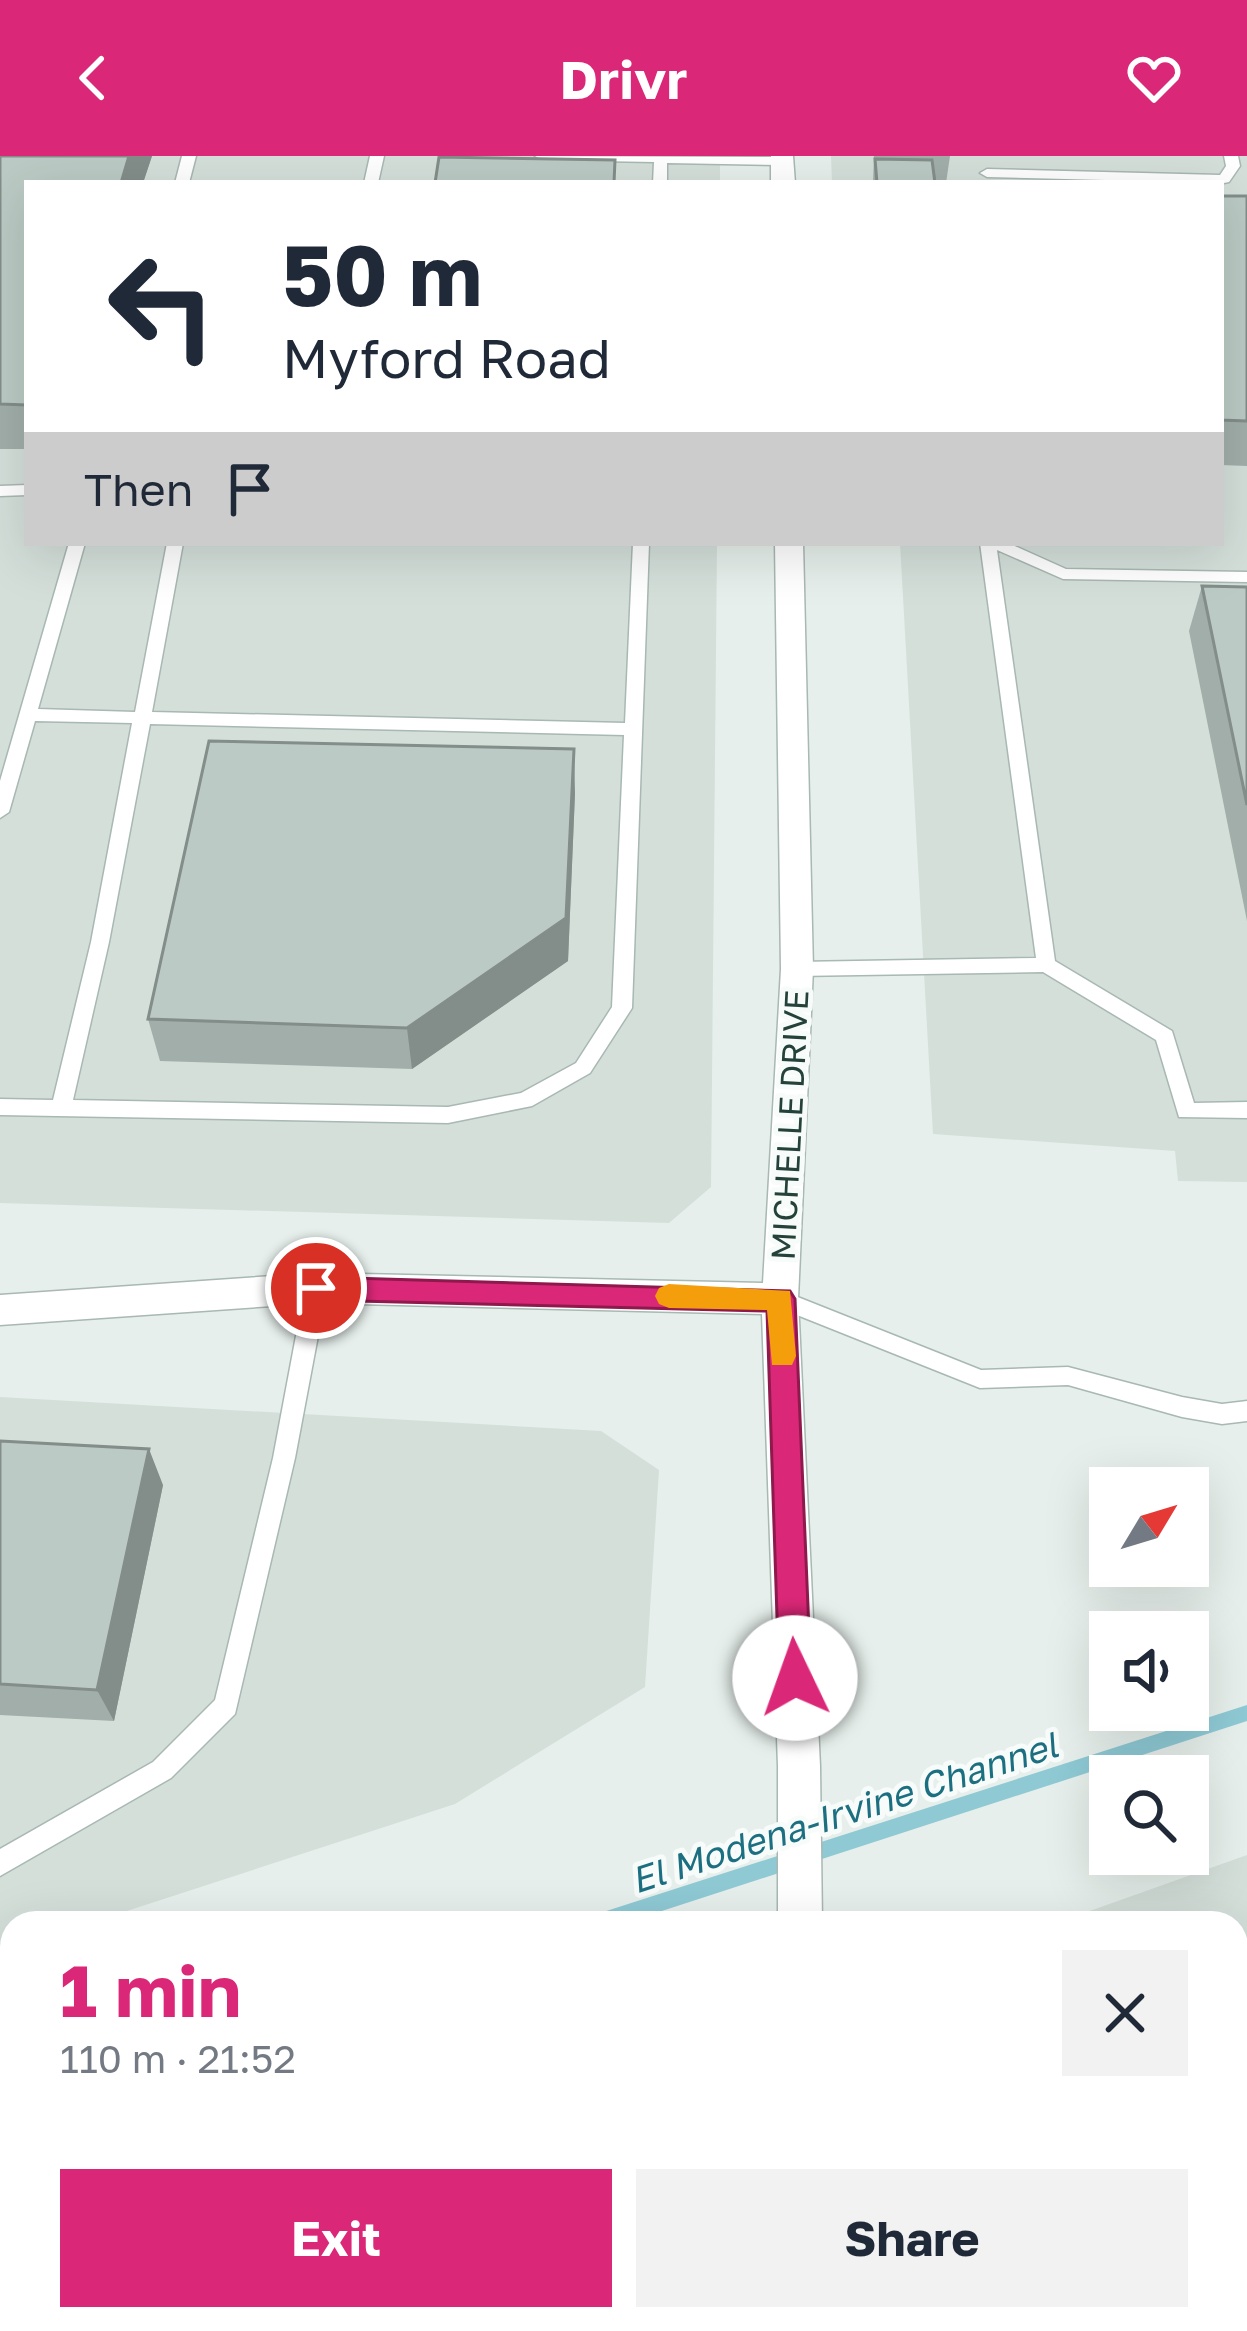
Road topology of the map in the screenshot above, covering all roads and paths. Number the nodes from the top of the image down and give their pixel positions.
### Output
1 (542, 156) edge
2 (985, 156) edge
3 (1232, 156) edge
4 (661, 158) edge
5 (782, 166) edge
6 (984, 178) edge
7 (76, 546) edge
8 (174, 546) edge
9 (641, 546) edge
10 (789, 546) edge
11 (992, 546) edge
12 (999, 546) edge
13 (1247, 577) edge
14 (28, 715) junction
15 (141, 717) junction
16 (633, 729) junction
17 (0, 812) edge
18 (1046, 965) junction
19 (797, 969) junction
20 (0, 1107) edge
21 (61, 1108) junction
22 (1247, 1110) edge
23 (316, 1288) junction
24 (781, 1299) junction
25 (0, 1310) edge
26 (1247, 1411) edge
27 (0, 1863) edge
28 (800, 1911) edge

1 - 4 lane
2 - 6 lane
3 - 6 lane
4 - 5 lane
7 - 14 lane
8 - 15 lane
9 - 16 lane
10 - 19 street, MICHELLE DRIVE
11 - 18 lane
12 - 13 lane
14 - 15 lane
14 - 17 lane
15 - 16 lane
15 - 21 lane
16 - 21 lane
18 - 19 lane
18 - 22 lane
19 - 24 street, MICHELLE DRIVE
20 - 21 lane
23 - 24 street
23 - 25 street
23 - 27 lane
24 - 26 lane
24 - 28 street, MICHELLE DRIVE

